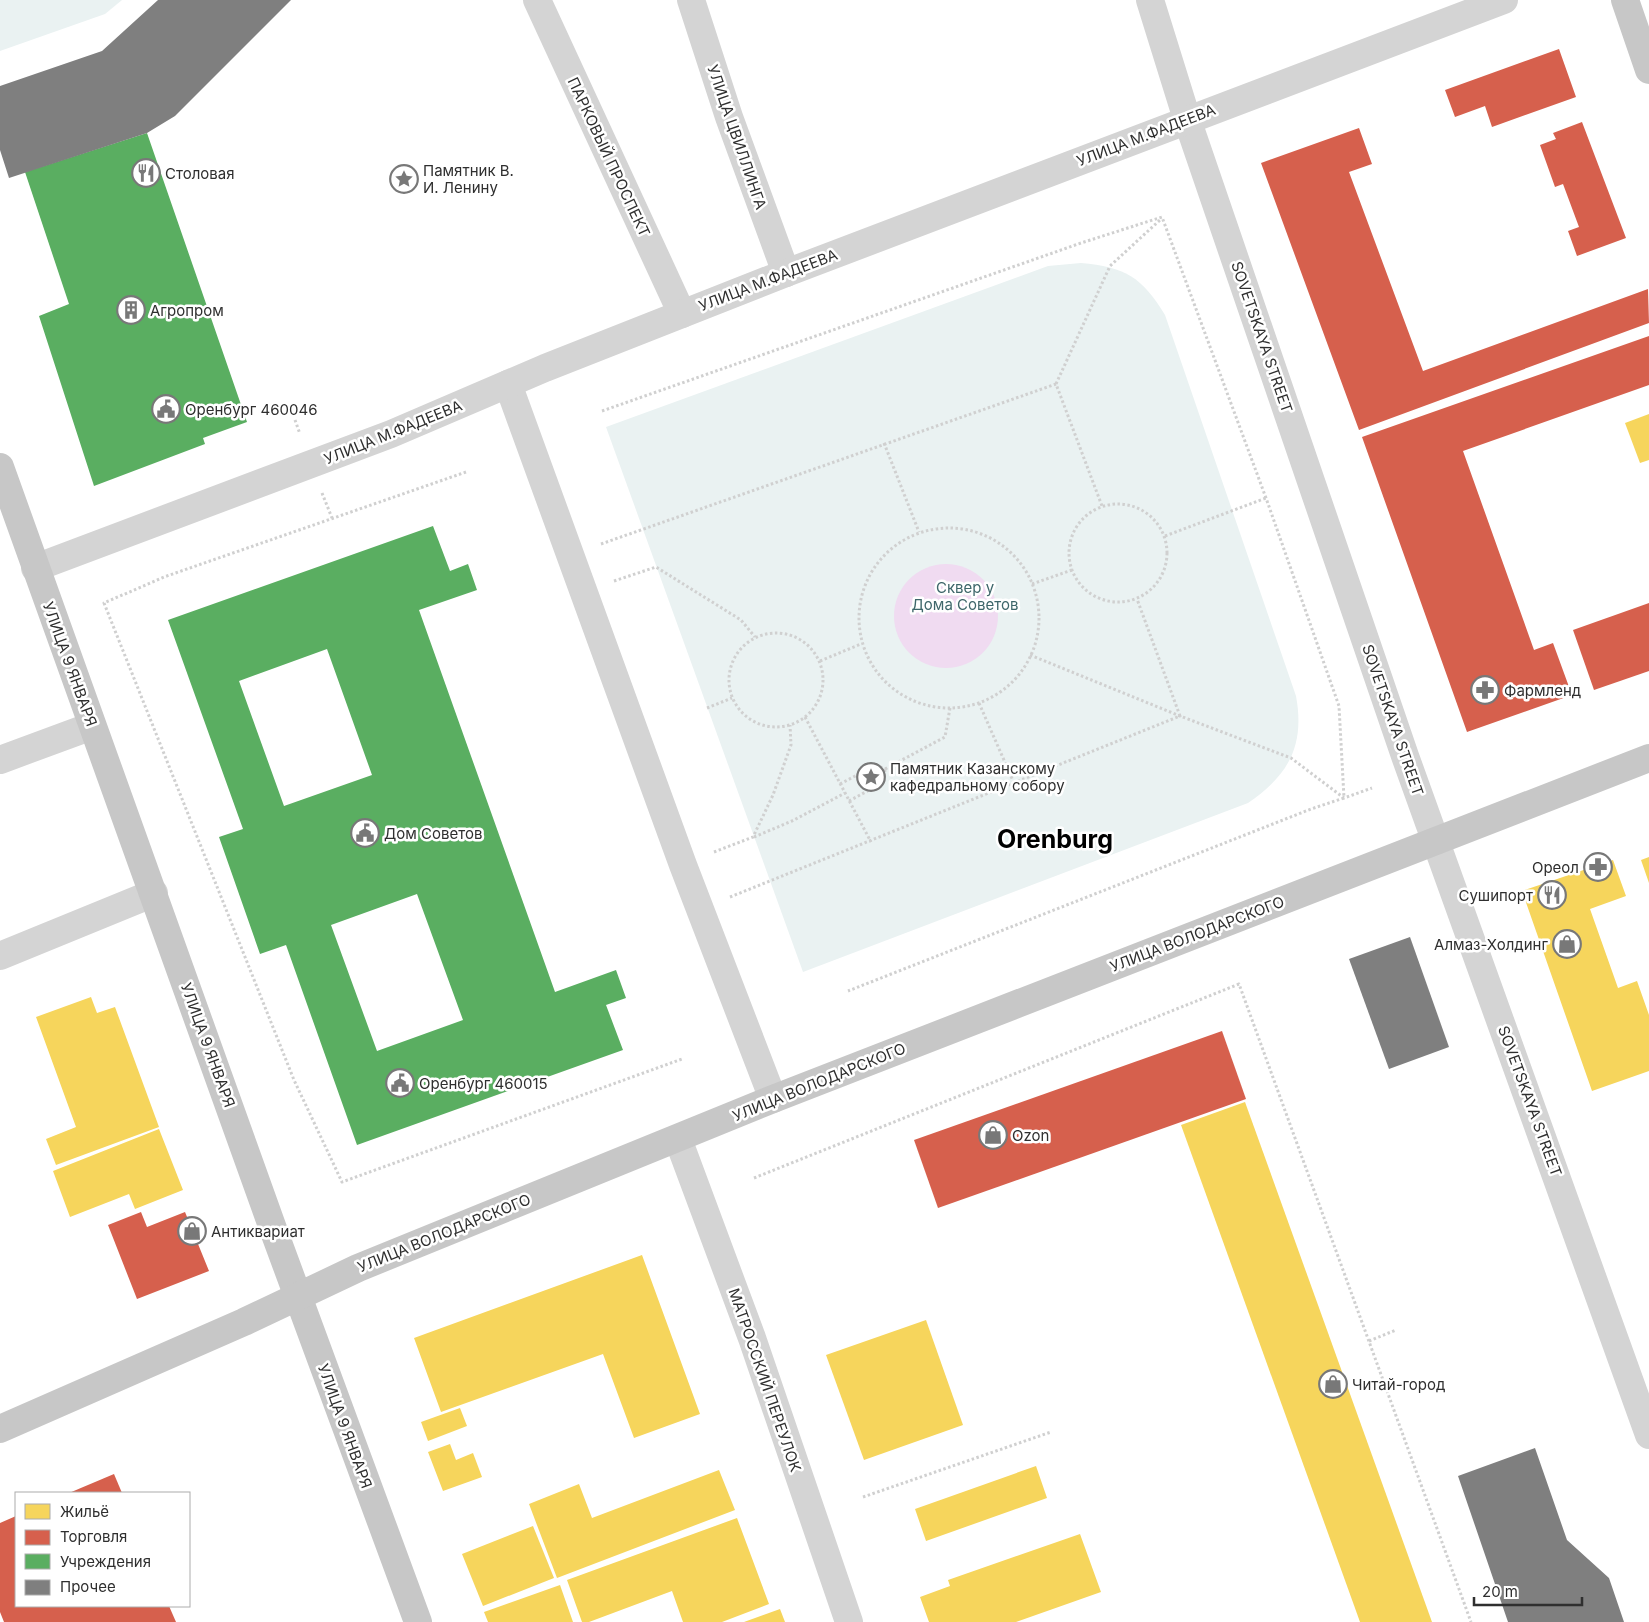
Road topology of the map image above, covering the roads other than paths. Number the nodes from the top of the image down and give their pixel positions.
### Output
1 (537, 0) edge
2 (691, 0) edge
3 (1150, 0) edge
4 (1504, 0) edge
5 (1625, 0) edge
6 (1649, 70) edge
7 (1188, 119) junction
8 (786, 273) junction
9 (682, 314) junction
10 (508, 384) junction
11 (0, 467) edge
12 (35, 568) junction
13 (92, 726) junction
14 (1649, 758) edge
15 (0, 760) edge
16 (1436, 840) junction
17 (154, 893) junction
18 (0, 956) edge
19 (773, 1099) junction
20 (678, 1139) junction
21 (298, 1297) junction
22 (0, 1429) edge
23 (1649, 1436) edge
24 (418, 1622) edge
25 (849, 1622) edge

1 - 9 street, ПАРКОВЫЙ ПРОСПЕКТ
2 - 8 street, УЛИЦА ЦВИЛЛИНГА
3 - 7 street, SOVETSKAYA STREET
4 - 7 street, УЛИЦА М.ФАДЕЕВА
5 - 6 main road
7 - 8 street, УЛИЦА М.ФАДЕЕВА
7 - 16 street, SOVETSKAYA STREET
8 - 9 street, УЛИЦА М.ФАДЕЕВА
9 - 10 street, УЛИЦА М.ФАДЕЕВА
10 - 12 street, УЛИЦА М.ФАДЕЕВА
10 - 19 street
11 - 12 main road, УЛИЦА 9 ЯНВАРЯ
12 - 13 main road, УЛИЦА 9 ЯНВАРЯ
13 - 15 street
13 - 17 main road, УЛИЦА 9 ЯНВАРЯ
14 - 16 main road, УЛИЦА ВОЛОДАРСКОГО
16 - 19 main road, УЛИЦА ВОЛОДАРСКОГО
16 - 23 street, SOVETSKAYA STREET
17 - 18 street
17 - 21 main road, УЛИЦА 9 ЯНВАРЯ
19 - 20 main road, УЛИЦА ВОЛОДАРСКОГО
20 - 21 main road, УЛИЦА ВОЛОДАРСКОГО
20 - 25 street, МАТРОССКИЙ ПЕРЕУЛОК
21 - 22 main road, УЛИЦА ВОЛОДАРСКОГО
21 - 24 main road, УЛИЦА 9 ЯНВАРЯ

